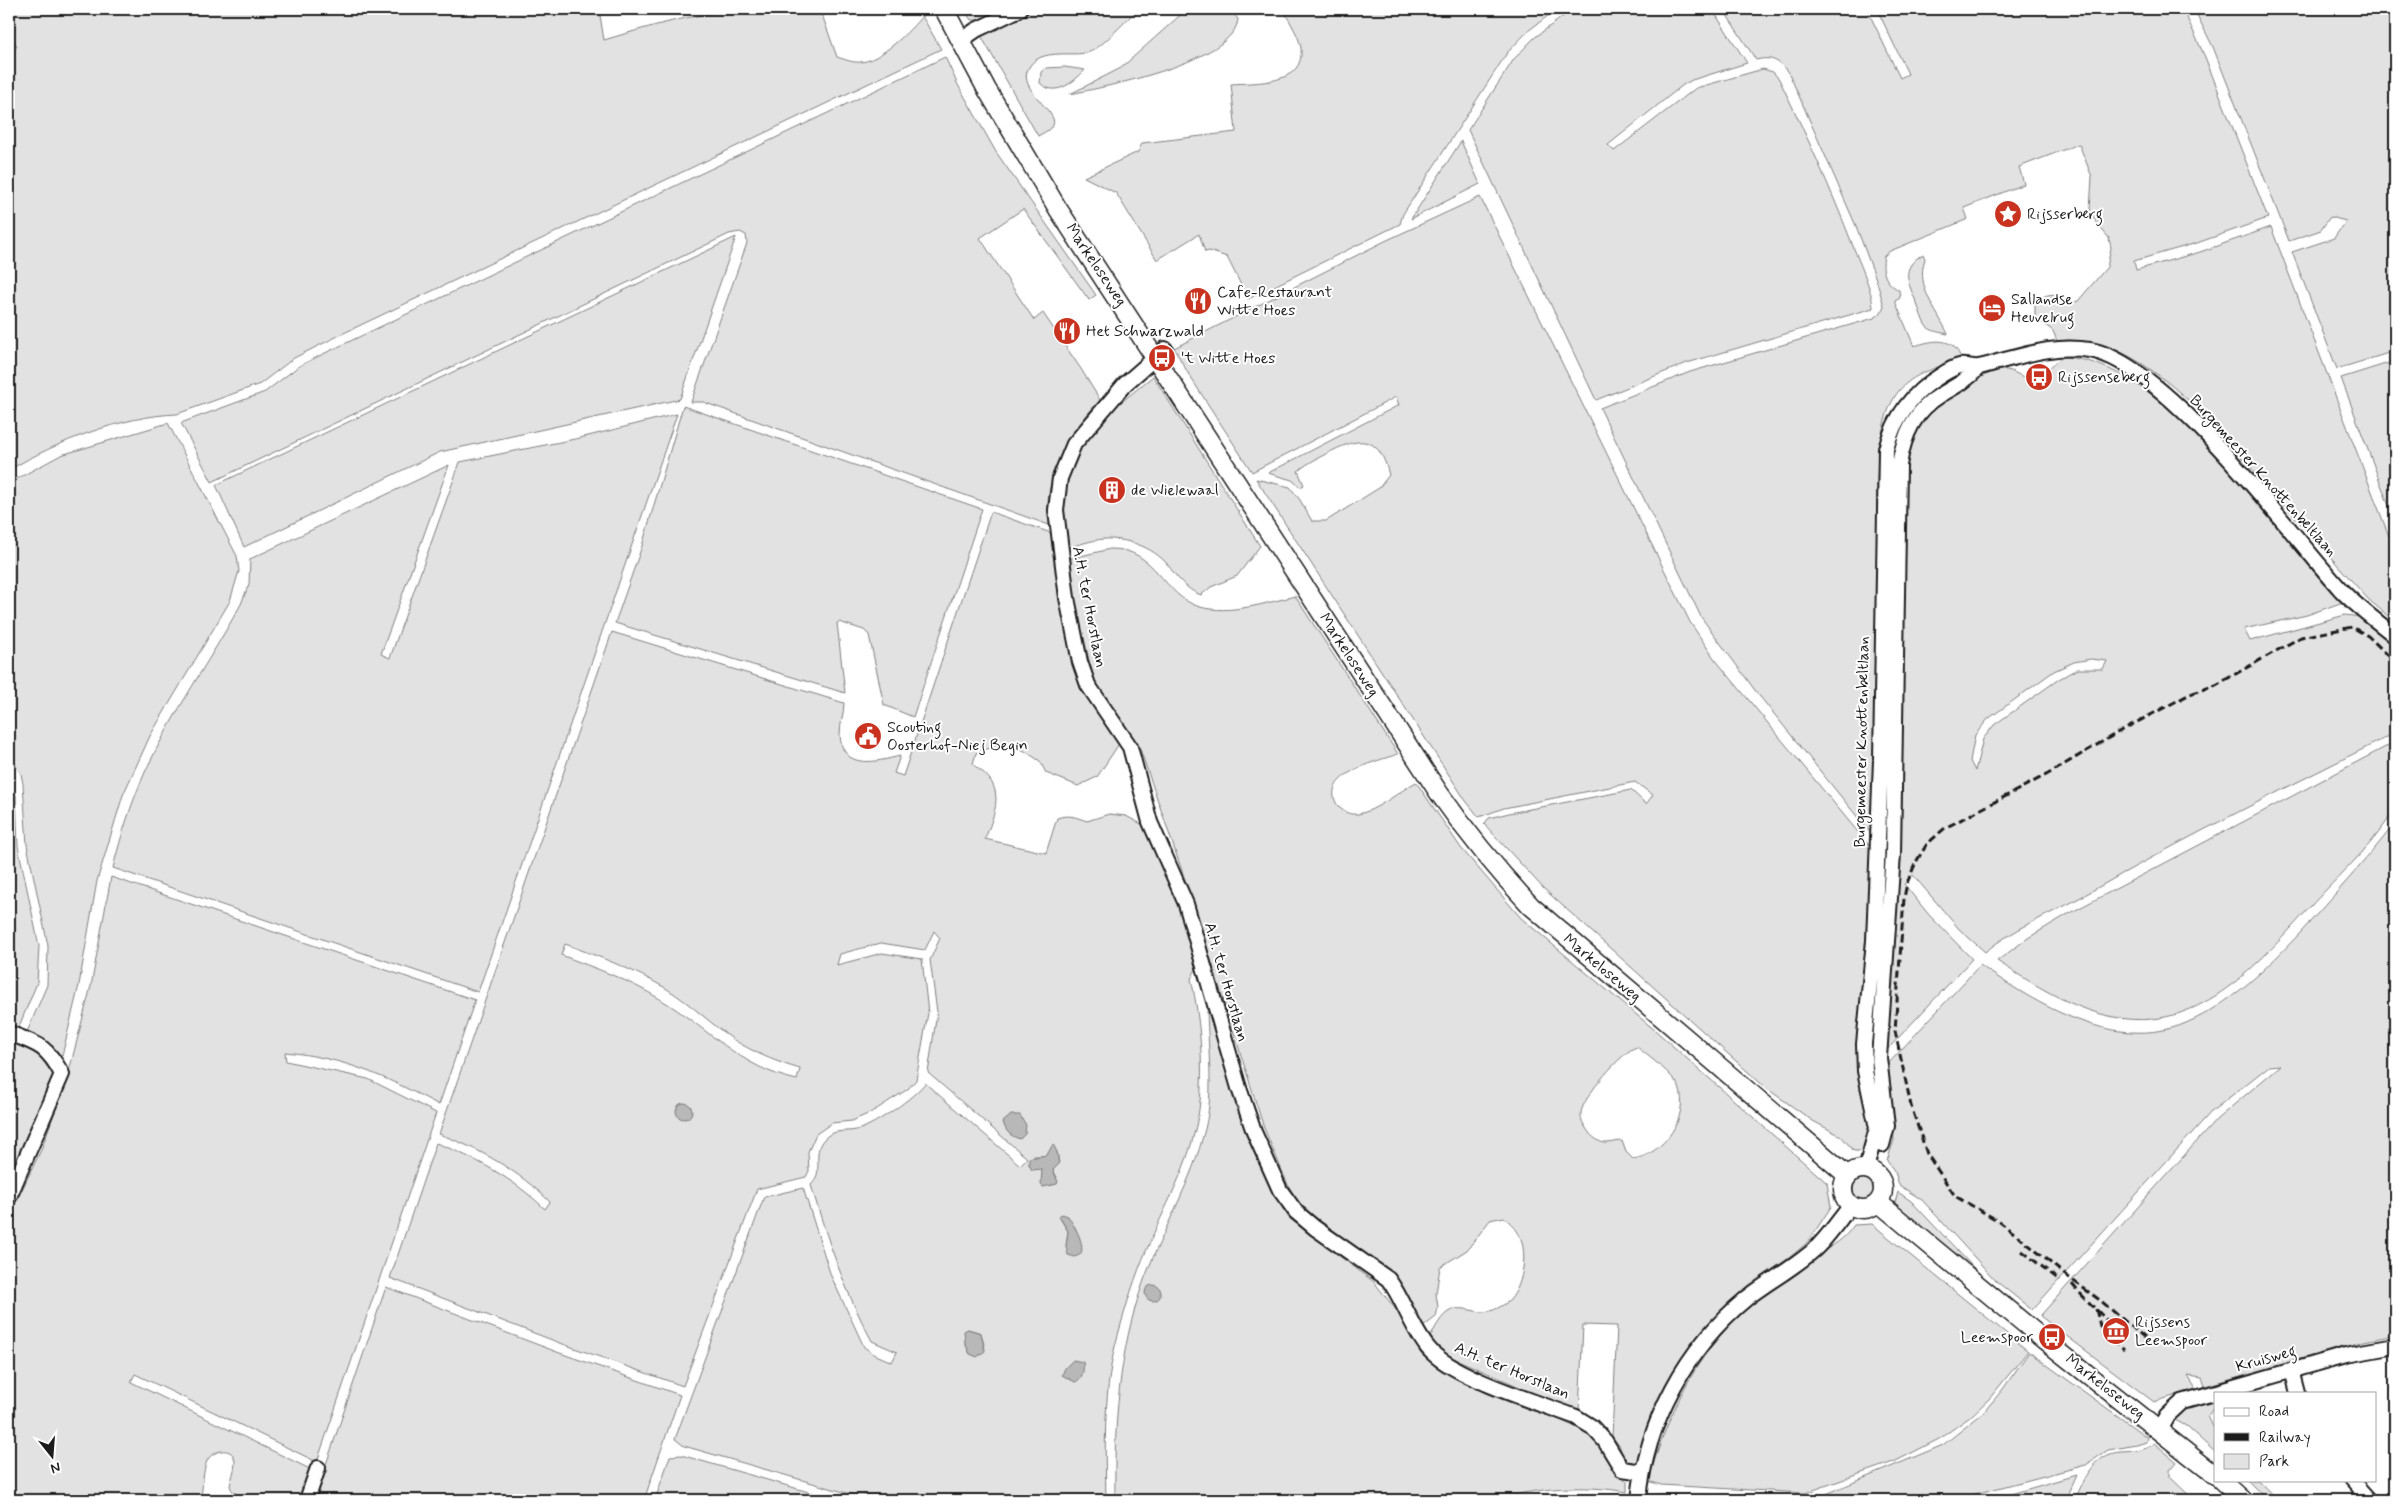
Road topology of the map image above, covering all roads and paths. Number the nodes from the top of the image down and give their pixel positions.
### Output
1 (944, 9) edge
2 (1020, 9) edge
3 (960, 41) junction
4 (1160, 353) junction
5 (1979, 367) junction
6 (1882, 578) junction
7 (1897, 578) junction
8 (2395, 636) edge
9 (9, 1033) edge
10 (1870, 1170) junction
11 (1848, 1176) junction
12 (9, 1197) edge
13 (1879, 1203) junction
14 (1851, 1205) junction
15 (2395, 1346) edge
16 (2292, 1370) junction
17 (2216, 1392) edge
18 (2298, 1392) edge
19 (2214, 1393) edge
20 (2159, 1430) junction
21 (318, 1468) dead end
22 (1643, 1472) junction
23 (2214, 1474) edge
24 (2223, 1482) edge
25 (2354, 1482) edge
26 (307, 1500) edge
27 (1639, 1500) edge
28 (2242, 1500) edge
29 (2370, 1500) edge

1 - 3 main road, Markeloseweg
2 - 3 street
3 - 4 main road, Markeloseweg
4 - 11 main road, Markeloseweg
4 - 22 street, A.H. ter Horstlaan
5 - 6 street, Burgemeester Knottenbeltlaan
5 - 7 street, Burgemeester Knottenbeltlaan
5 - 8 street, Burgemeester Knottenbeltlaan
6 - 7 street
6 - 10 street, Burgemeester Knottenbeltlaan
7 - 10 street, Burgemeester Knottenbeltlaan
9 - 12 street
10 - 11 main road
10 - 13 main road
11 - 14 main road
13 - 14 main road
13 - 20 main road, Markeloseweg
14 - 22 street
15 - 16 street, Kruisweg
16 - 17 street, Kruisweg
16 - 18 street
19 - 20 street, Kruisweg
20 - 23 main road, Markeloseweg
21 - 26 street
22 - 27 street
24 - 28 main road
25 - 29 street

